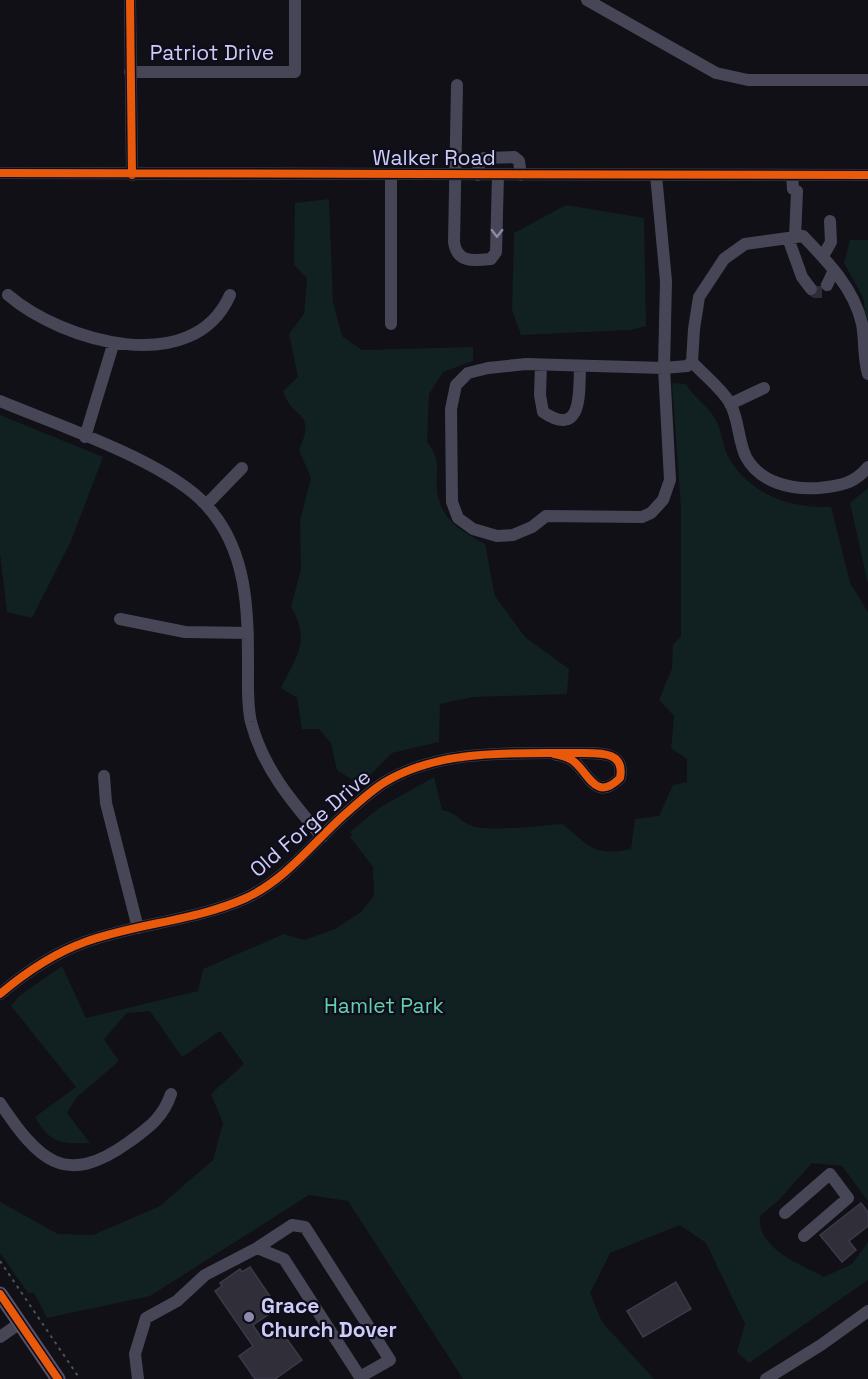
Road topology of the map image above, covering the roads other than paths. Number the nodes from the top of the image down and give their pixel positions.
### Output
1 (130, 0) edge
2 (295, 0) edge
3 (587, 0) edge
4 (130, 72) junction
5 (868, 80) edge
6 (457, 85) dead end
7 (0, 173) edge
8 (132, 175) junction
9 (391, 175) junction
10 (455, 175) junction
11 (478, 175) junction
12 (498, 175) junction
13 (521, 175) junction
14 (656, 175) junction
15 (792, 175) junction
16 (868, 175) edge
17 (830, 221) dead end
18 (791, 238) junction
19 (823, 256) junction
20 (834, 270) junction
21 (826, 285) dead end
22 (811, 289) dead end
23 (8, 295) dead end
24 (230, 295) dead end
25 (391, 324) dead end
26 (113, 345) junction
27 (692, 362) junction
28 (541, 364) junction
29 (579, 366) junction
30 (664, 368) junction
31 (868, 374) edge
32 (764, 388) dead end
33 (0, 401) edge
34 (730, 404) junction
35 (85, 437) junction
36 (868, 467) edge
37 (242, 468) dead end
38 (206, 505) junction
39 (120, 619) dead end
40 (248, 633) junction
41 (554, 753) junction
42 (104, 776) dead end
43 (322, 837) junction
44 (138, 928) junction
45 (0, 994) edge
46 (171, 1094) dead end
47 (0, 1103) edge
48 (785, 1213) dead end
49 (804, 1236) dead end
50 (258, 1248) junction
51 (0, 1294) edge
52 (866, 1315) edge
53 (20, 1323) junction
54 (0, 1337) edge
55 (361, 1378) edge
56 (58, 1379) edge
57 (138, 1379) edge
58 (766, 1379) edge

1 - 4 street
2 - 4 street, Patriot Drive
3 - 5 street
4 - 8 street
6 - 10 street
7 - 8 street, Walker Road
8 - 9 street, Walker Road
9 - 10 street, Walker Road
9 - 25 street
10 - 11 street, Walker Road
12 -> 10 street
11 - 12 street, Walker Road
11 - 13 street
12 - 13 street, Walker Road
13 - 14 street, Walker Road
14 - 15 street, Walker Road
14 - 30 street
15 - 16 street, Walker Road
15 - 18 street
17 - 19 street
18 - 19 street
18 - 22 street
18 - 27 street
19 - 20 street
20 - 21 street
20 - 31 street
23 - 26 street
24 - 26 street
26 - 35 street
27 - 30 street
27 - 34 street
28 - 29 street
28 - 29 street
28 - 30 street
29 - 30 street
32 - 34 street
33 - 35 street
34 - 36 street
35 - 38 street
37 - 38 street
38 - 40 street
39 - 40 street
40 - 43 street
41 - 41 street, Old Forge Drive
41 - 43 street, Old Forge Drive
42 - 44 street
43 - 44 street, Old Forge Drive
44 - 45 street, Old Forge Drive
46 - 47 street
48 - 49 street
50 - 55 street
50 - 55 street
50 - 57 street
51 - 53 main road
52 - 58 street
53 - 54 street
53 - 56 main road

